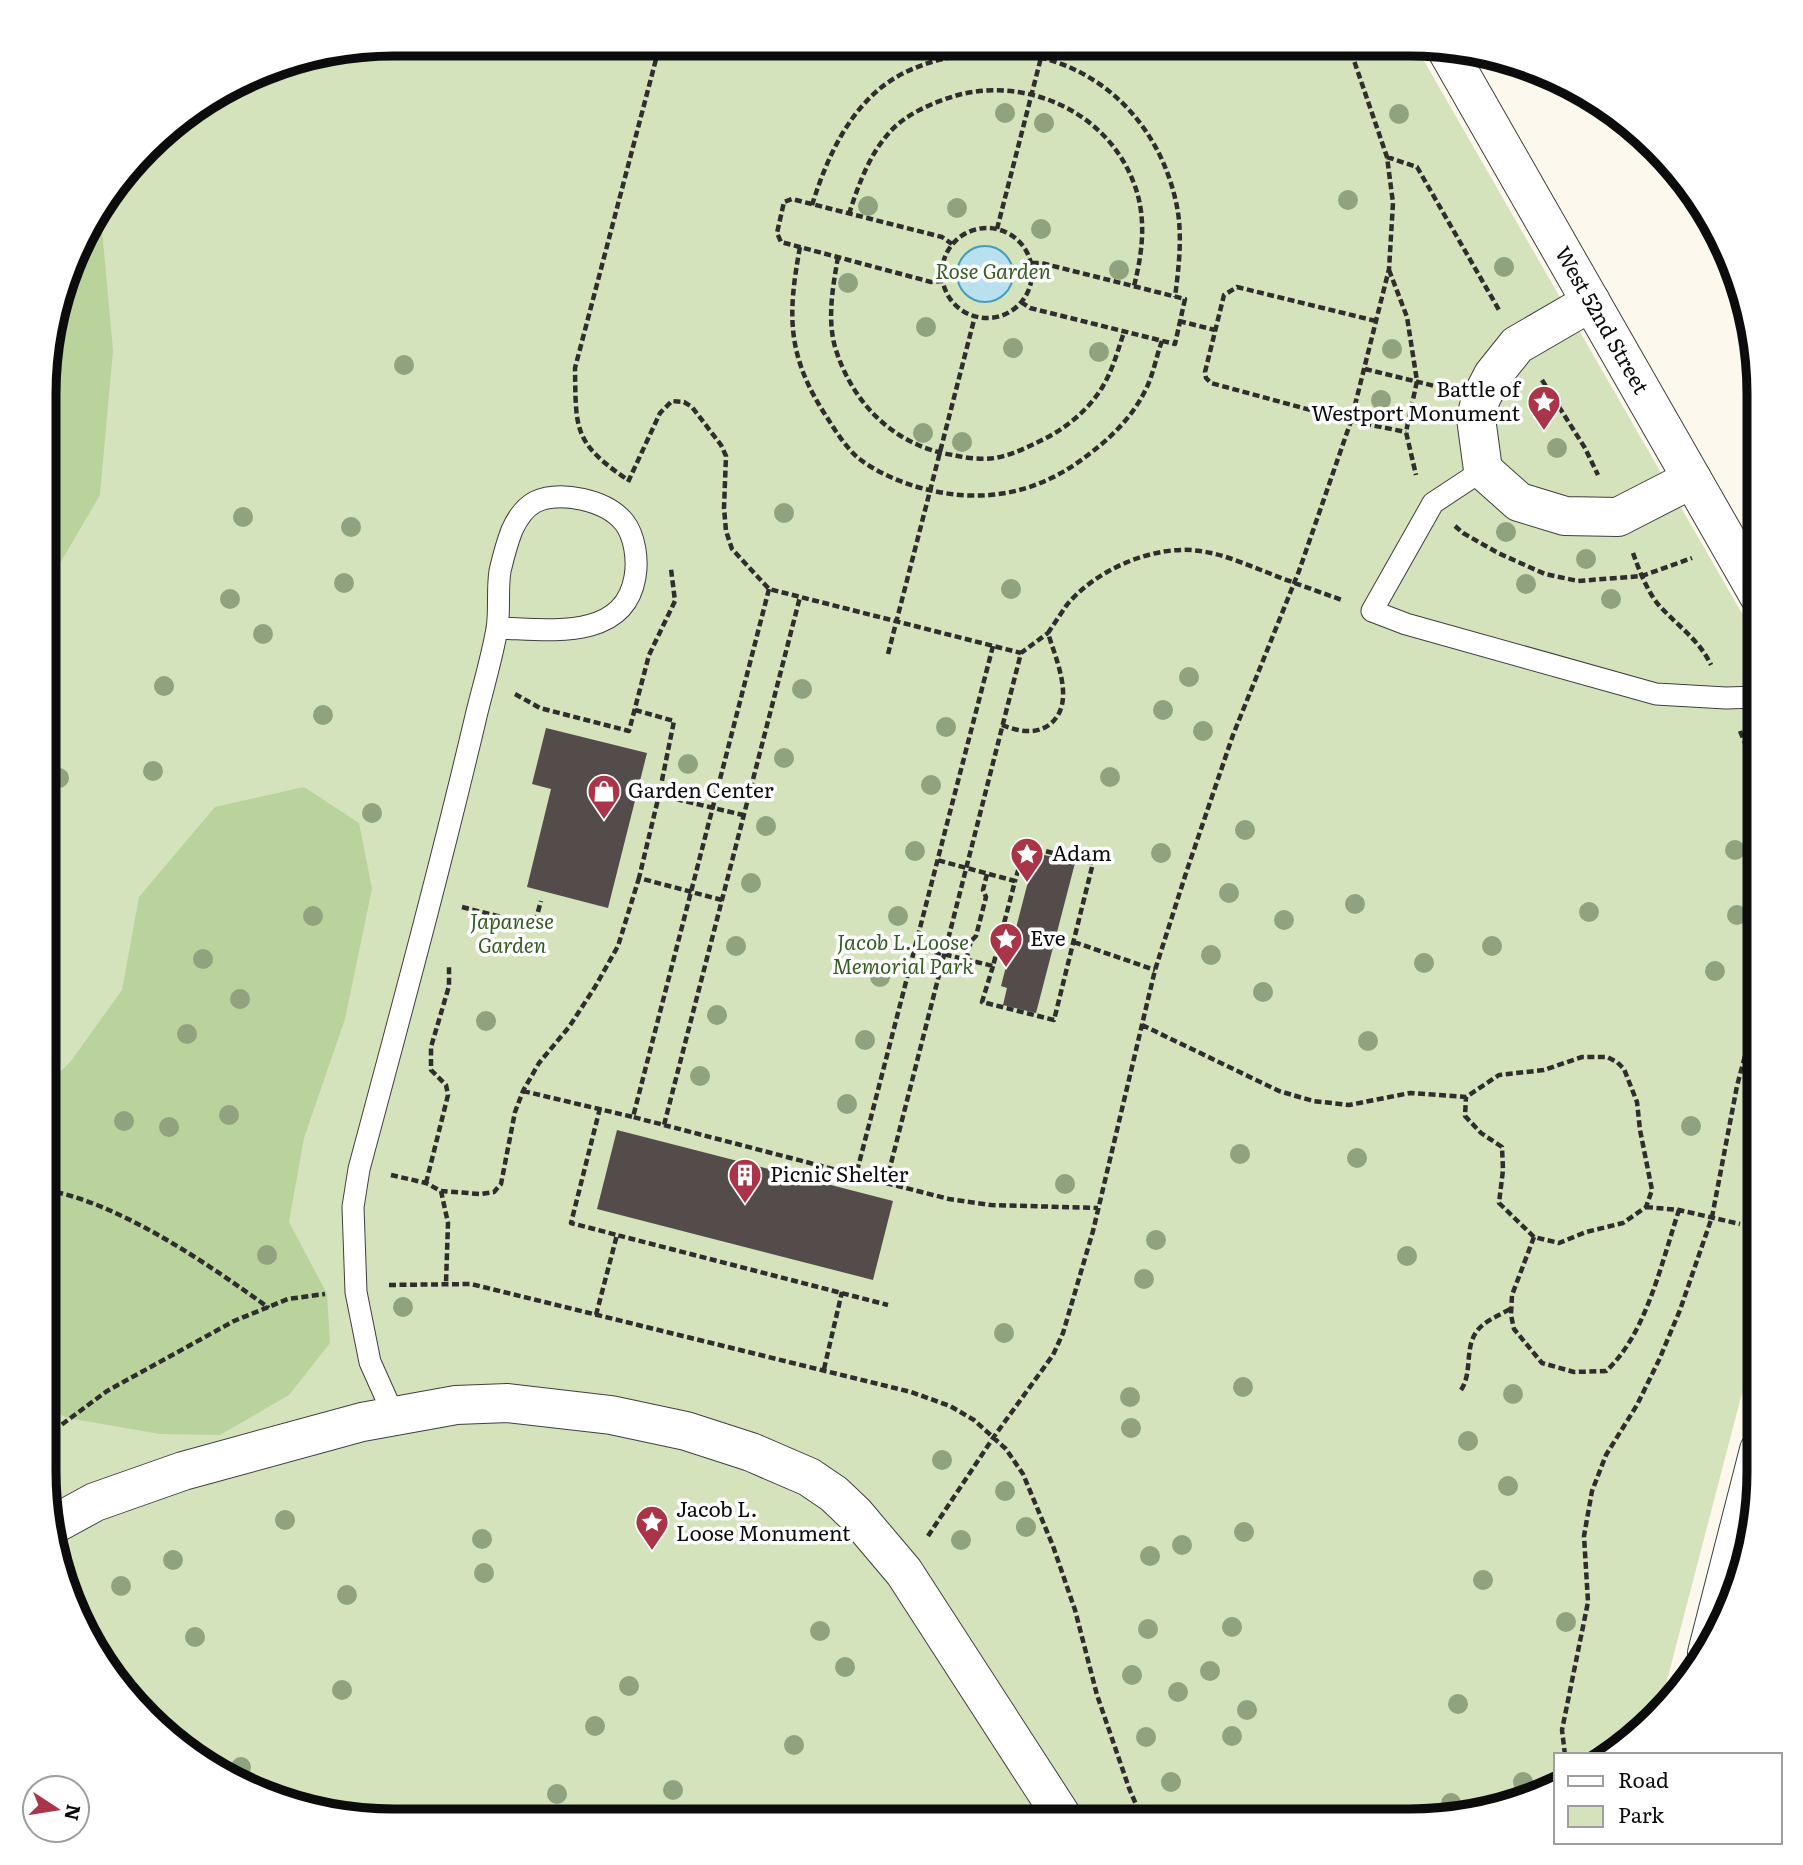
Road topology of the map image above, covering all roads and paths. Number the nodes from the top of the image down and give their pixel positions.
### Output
1 (657, 56) edge
2 (954, 56) edge
3 (1031, 56) edge
4 (1352, 56) edge
5 (1041, 58) junction
6 (1452, 59) edge
7 (1032, 94) junction
8 (1387, 157) junction
9 (812, 205) junction
10 (849, 214) junction
11 (997, 229) junction
12 (952, 244) junction
13 (800, 247) junction
14 (838, 257) junction
15 (1031, 263) junction
16 (1389, 269) junction
17 (943, 281) junction
18 (1133, 286) junction
19 (1175, 297) junction
20 (1021, 302) junction
21 (1591, 302) junction
22 (975, 316) junction
23 (1180, 321) junction
24 (1376, 321) junction
25 (1215, 330) junction
26 (1124, 331) junction
27 (1162, 341) junction
28 (1517, 345) junction
29 (1365, 369) junction
30 (1417, 381) junction
31 (1481, 398) junction
32 (1351, 421) junction
33 (1406, 432) dead end
34 (940, 453) junction
35 (1483, 470) junction
36 (1692, 479) junction
37 (629, 480) junction
38 (930, 491) junction
39 (614, 514) junction
40 (1618, 517) junction
41 (669, 560) dead end
42 (1747, 575) edge
43 (1294, 583) junction
44 (769, 589) junction
45 (800, 597) junction
46 (1373, 611) junction
47 (897, 622) junction
48 (498, 628) junction
49 (1048, 633) junction
50 (993, 646) junction
51 (1021, 653) junction
52 (888, 654) dead end
53 (506, 689) dead end
54 (1747, 697) edge
55 (1726, 698) junction
56 (635, 710) junction
57 (1002, 725) junction
58 (1747, 748) edge
59 (659, 795) junction
60 (712, 807) junction
61 (743, 815) junction
62 (937, 860) junction
63 (966, 868) junction
64 (987, 874) junction
65 (639, 878) junction
66 (1015, 881) junction
67 (690, 891) junction
68 (722, 900) junction
69 (541, 901) dead end
70 (451, 904) dead end
71 (1074, 942) junction
72 (914, 947) junction
73 (944, 954) junction
74 (447, 958) dead end
75 (966, 960) junction
76 (993, 967) junction
77 (1155, 970) junction
78 (1142, 1025) junction
79 (1747, 1048) edge
80 (523, 1091) junction
81 (1466, 1097) junction
82 (600, 1108) junction
83 (633, 1117) junction
84 (664, 1125) junction
85 (856, 1175) junction
86 (886, 1183) junction
87 (441, 1191) junction
88 (56, 1193) edge
89 (1646, 1207) junction
90 (1098, 1208) junction
91 (1679, 1210) junction
92 (1712, 1217) junction
93 (1740, 1224) dead end
94 (617, 1235) junction
95 (1534, 1237) junction
96 (446, 1283) dead end
97 (842, 1292) junction
98 (888, 1305) dead end
99 (269, 1308) dead end
100 (1511, 1309) junction
101 (596, 1315) dead end
102 (824, 1369) dead end
103 (1461, 1390) dead end
104 (395, 1418) junction
105 (1745, 1505) edge
106 (60, 1521) edge
107 (904, 1572) junction
108 (1720, 1602) edge
109 (1564, 1753) edge
110 (1057, 1809) edge

1 - 37 path
2 - 9 path
3 - 5 path
4 - 8 path
5 - 7 path
5 - 19 path
6 - 21 street, West 52nd Street
7 - 10 path
7 - 11 path
7 - 18 path
8 - 16 path
8 - 28 path
9 - 10 path
9 - 13 path
10 - 12 path
11 - 12 path
11 - 15 path
12 - 17 path
13 - 14 path
13 - 38 path
14 - 17 path
14 - 34 path
15 - 18 path
15 - 20 path
16 - 24 path
16 - 30 path
17 - 22 path
18 - 19 path
19 - 23 path
20 - 22 path
20 - 26 path
21 - 28 street
21 - 36 street, West 52nd Street
22 - 34 path
23 - 25 path
23 - 27 path
24 - 25 path
24 - 29 path
25 - 32 path
26 - 27 path
26 - 34 path
27 - 38 path
28 - 31 street
28 - 40 path
29 - 30 path
29 - 32 path
30 - 31 path
31 - 35 street
32 - 33 path
32 - 43 path
34 - 38 path
35 - 40 street
35 - 46 lane
36 - 40 street
36 - 42 street, West 52nd Street
37 - 39 path
37 - 44 path
38 - 47 path
39 - 48 lane
39 - 48 lane
40 - 55 path
41 - 56 path
43 - 46 path
43 - 49 path
43 - 77 path
44 - 45 path
44 - 60 path
45 - 47 path
45 - 61 path
46 - 55 lane
47 - 50 path
47 - 52 path
48 - 104 lane
49 - 51 path
49 - 57 path
50 - 51 path
50 - 62 path
51 - 57 path
53 - 56 path
54 - 55 lane
55 - 58 path
56 - 59 path
57 - 63 path
59 - 60 path
59 - 65 path
60 - 61 path
60 - 67 path
61 - 68 path
62 - 63 path
62 - 72 path
63 - 64 path
63 - 73 path
64 - 66 path
64 - 75 path
65 - 67 path
65 - 80 path
66 - 71 path
66 - 76 path
67 - 68 path
67 - 83 path
68 - 84 path
69 - 70 path
71 - 76 path
71 - 77 path
72 - 73 path
72 - 85 path
73 - 75 path
73 - 86 path
74 - 87 path
75 - 76 path
77 - 78 path
78 - 81 path
78 - 90 path
79 - 92 path
80 - 82 path
80 - 87 path
81 - 89 path
81 - 95 path
82 - 83 path
82 - 94 path
83 - 84 path
84 - 85 path
85 - 86 path
86 - 90 path
87 - 96 path
88 - 99 path
89 - 91 path
89 - 95 path
90 - 107 path
91 - 92 path
91 - 100 path
92 - 93 path
92 - 109 path
94 - 97 path
94 - 101 path
95 - 100 path
97 - 98 path
97 - 102 path
100 - 103 path
104 - 106 street
104 - 107 street
105 - 108 street
107 - 110 street

